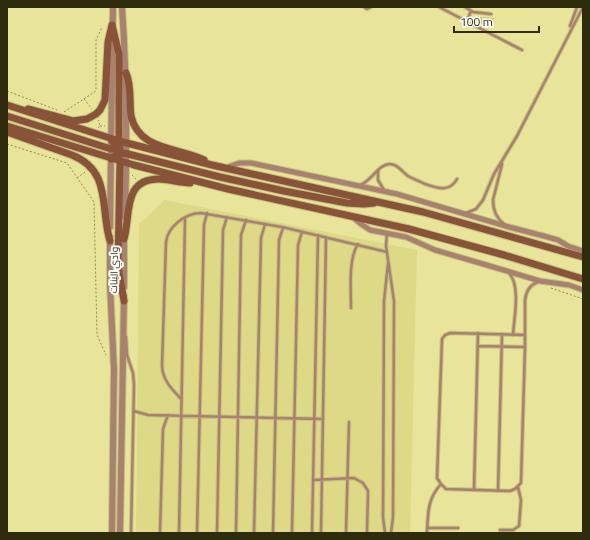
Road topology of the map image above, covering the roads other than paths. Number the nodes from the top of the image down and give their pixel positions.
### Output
1 (112, 7) edge
2 (122, 7) edge
3 (364, 7) edge
4 (371, 7) edge
5 (439, 7) edge
6 (465, 7) edge
7 (577, 7) edge
8 (583, 7) edge
9 (472, 11) junction
10 (491, 14) dead end
11 (466, 21) junction
12 (112, 25) junction
13 (569, 33) junction
14 (522, 50) dead end
15 (126, 73) junction
16 (7, 105) edge
17 (18, 109) junction
18 (7, 116) edge
19 (7, 126) edge
20 (7, 132) edge
21 (111, 139) junction
22 (126, 143) junction
23 (120, 152) junction
24 (110, 159) junction
25 (502, 161) junction
26 (212, 165) junction
27 (225, 168) junction
28 (378, 170) junction
29 (457, 179) dead end
30 (200, 182) junction
31 (354, 185) junction
32 (388, 192) junction
33 (380, 202) junction
34 (460, 213) junction
35 (207, 214) junction
36 (352, 216) junction
37 (227, 217) junction
38 (186, 218) junction
39 (246, 220) junction
40 (265, 224) junction
41 (509, 227) junction
42 (283, 228) junction
43 (302, 232) junction
44 (387, 233) junction
45 (318, 235) junction
46 (326, 237) junction
47 (124, 239) junction
48 (110, 241) junction
49 (358, 244) junction
50 (583, 251) edge
51 (386, 252) junction
52 (583, 257) edge
53 (388, 261) junction
54 (507, 272) junction
55 (583, 279) edge
56 (542, 281) junction
57 (583, 290) edge
58 (124, 301) junction
59 (351, 308) dead end
60 (123, 325) junction
61 (478, 333) junction
62 (502, 334) junction
63 (513, 334) junction
64 (526, 335) junction
65 (478, 346) junction
66 (502, 347) junction
67 (525, 347) junction
68 (181, 399) junction
69 (134, 411) junction
70 (168, 415) junction
71 (181, 416) junction
72 (200, 416) junction
73 (219, 416) junction
74 (238, 417) junction
75 (257, 418) junction
76 (276, 418) junction
77 (294, 418) junction
78 (314, 419) junction
79 (323, 419) junction
80 (349, 422) dead end
81 (348, 478) junction
82 (313, 480) junction
83 (322, 480) junction
84 (440, 484) junction
85 (518, 488) junction
86 (474, 490) junction
87 (498, 491) junction
88 (427, 528) junction
89 (458, 528) dead end
90 (500, 530) dead end
91 (112, 533) edge
92 (120, 533) edge
93 (131, 533) edge
94 (160, 533) edge
95 (179, 533) edge
96 (197, 533) edge
97 (216, 533) edge
98 (236, 533) edge
99 (254, 533) edge
100 (273, 533) edge
101 (292, 533) edge
102 (312, 533) edge
103 (321, 533) edge
104 (346, 533) edge
105 (367, 533) edge
106 (385, 533) edge
107 (391, 533) edge
108 (427, 533) edge

1 - 12 street
2 - 15 street, وادي البنات
3 - 4 lane
5 - 11 lane
6 - 9 lane
7 - 13 lane
8 - 13 lane
9 - 10 lane
9 - 11 lane
11 - 14 lane
12 - 17 main road
12 - 21 street
12 - 23 main road
13 - 25 lane
15 - 22 street, وادي البنات
15 - 26 main road
16 - 17 main road
17 - 21 main road
18 - 23 main road
19 - 24 main road
20 - 48 main road
21 - 23 main road
22 - 23 main road
22 - 23 street, وادي البنات
22 - 26 main road
23 - 24 main road
23 - 30 main road
23 - 33 main road
23 - 47 street, وادي البنات
23 - 58 main road
24 - 48 street, وادي البنات
25 - 34 lane
25 - 41 lane
26 - 27 main road
27 - 31 street
27 - 33 main road
28 - 29 lane
28 - 31 lane
28 - 32 lane
30 - 36 main road
30 - 47 main road
31 - 32 street
32 - 34 street
33 - 52 main road
34 - 41 street
35 - 37 lane
35 - 38 lane
35 - 72 lane
36 - 44 street
36 - 55 main road
37 - 39 lane
37 - 73 lane
38 - 68 lane
38 - 68 lane
39 - 40 lane
39 - 74 lane
40 - 42 lane
40 - 75 lane
41 - 50 street
42 - 43 lane
42 - 76 lane
43 - 45 lane
43 - 77 lane
44 - 51 lane
44 - 54 street
45 - 46 lane
45 - 78 lane
46 - 49 lane
46 - 79 lane
47 - 58 street, وادي البنات
48 - 91 street, وادي البنات
49 - 51 lane
49 - 59 lane
51 - 53 lane
53 - 106 lane
53 - 107 lane
54 - 56 street
54 - 63 lane
56 - 57 street
56 - 64 lane
58 - 60 street, وادي البنات
60 - 69 lane
60 - 92 street, وادي البنات
61 - 62 lane
61 - 65 lane
61 - 84 lane
62 - 63 lane
62 - 66 lane
63 - 64 lane
64 - 67 lane
65 - 66 lane
65 - 86 lane
66 - 67 lane
66 - 87 lane
67 - 85 lane
68 - 71 lane
69 - 70 lane
69 - 93 lane
70 - 71 lane
70 - 94 lane
71 - 72 lane
71 - 95 lane
72 - 73 lane
72 - 96 lane
73 - 74 lane
73 - 97 lane
74 - 75 lane
74 - 98 lane
75 - 76 lane
75 - 99 lane
76 - 77 lane
76 - 100 lane
77 - 78 lane
77 - 101 lane
78 - 79 lane
78 - 82 lane
79 - 83 lane
80 - 81 lane
81 - 83 lane
81 - 104 lane
81 - 105 lane
82 - 83 lane
82 - 102 lane
83 - 103 lane
84 - 86 lane
84 - 88 lane
85 - 87 lane
85 - 90 lane
86 - 87 lane
88 - 89 lane
88 - 108 lane

